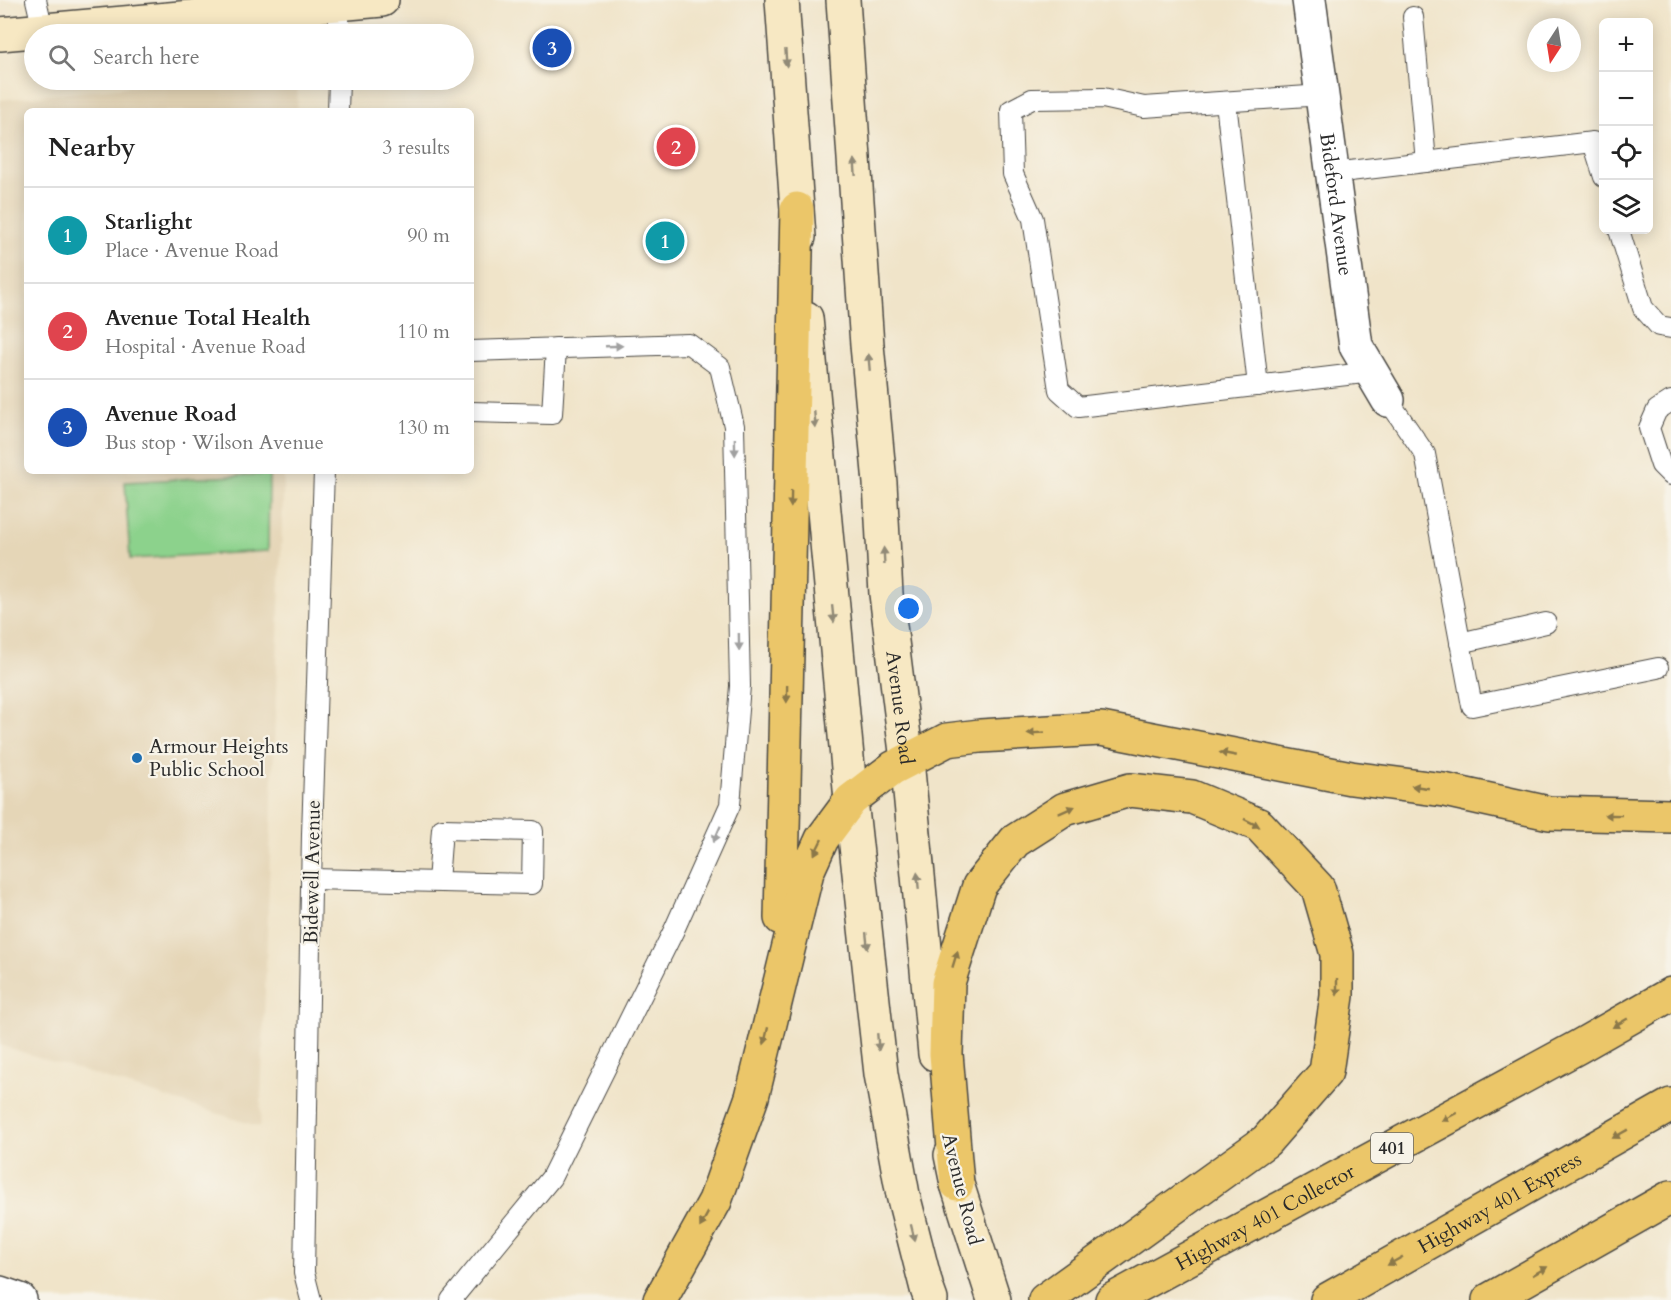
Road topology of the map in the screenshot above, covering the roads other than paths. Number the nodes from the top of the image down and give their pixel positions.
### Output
1 (382, 0) edge
2 (782, 0) edge
3 (843, 0) edge
4 (1309, 0) edge
5 (39, 15) edge
6 (1413, 17) dead end
7 (339, 19) edge
8 (0, 34) edge
9 (339, 90) edge
10 (1323, 95) junction
11 (1226, 102) junction
12 (338, 108) edge
13 (1599, 161) edge
14 (1426, 162) junction
15 (1333, 173) junction
16 (796, 209) junction
17 (1620, 234) edge
18 (1671, 328) edge
19 (556, 348) junction
20 (474, 351) edge
21 (1372, 372) junction
22 (1258, 386) junction
23 (1388, 400) joint
24 (1671, 401) edge
25 (474, 412) edge
26 (324, 474) edge
27 (1671, 475) edge
28 (1546, 623) dead end
29 (1460, 642) junction
30 (1658, 668) dead end
31 (907, 760) junction
32 (851, 800) junction
33 (1671, 816) edge
34 (311, 879) junction
35 (438, 882) junction
36 (779, 979) junction
37 (1671, 994) edge
38 (1671, 1105) edge
39 (957, 1184) junction
40 (1671, 1197) edge
41 (0, 1293) edge
42 (929, 1294) edge
43 (20, 1300) edge
44 (311, 1300) edge
45 (451, 1300) edge
46 (660, 1300) edge
47 (994, 1300) edge
48 (1045, 1300) edge
49 (1112, 1300) edge
50 (1327, 1300) edge
51 (1489, 1300) edge

1 - 7 main road
2 -> 16 main road
31 -> 3 main road, Avenue Road
4 - 10 street, Bideford Avenue
5 - 7 main road
5 - 8 main road
6 - 14 lane
9 - 12 lane
10 - 11 lane
10 - 15 street, Bideford Avenue
11 - 22 lane
11 - 22 lane
13 - 14 lane
14 - 15 lane
15 - 21 street, Bideford Avenue
16 -> 32 main road
16 -> 36 highway
17 - 18 lane
19 - 20 lane
19 - 25 lane
19 -> 45 lane
21 - 22 lane
21 - 23 street, Bideford Avenue
23 - 29 lane
24 - 27 lane
26 - 34 lane, Bidewell Avenue
28 - 29 lane
29 - 30 lane
31 - 32 highway
33 -> 31 highway
39 -> 31 main road, Avenue Road
32 -> 36 highway
32 -> 42 main road
34 - 35 lane
34 - 44 lane, Bidewell Avenue
35 - 35 lane
36 -> 46 highway
37 -> 49 highway, Highway 401 Collector / 401
38 -> 50 highway, Highway 401 Express
39 - 47 main road, Avenue Road
39 -> 48 highway
51 -> 40 highway
41 - 43 street

